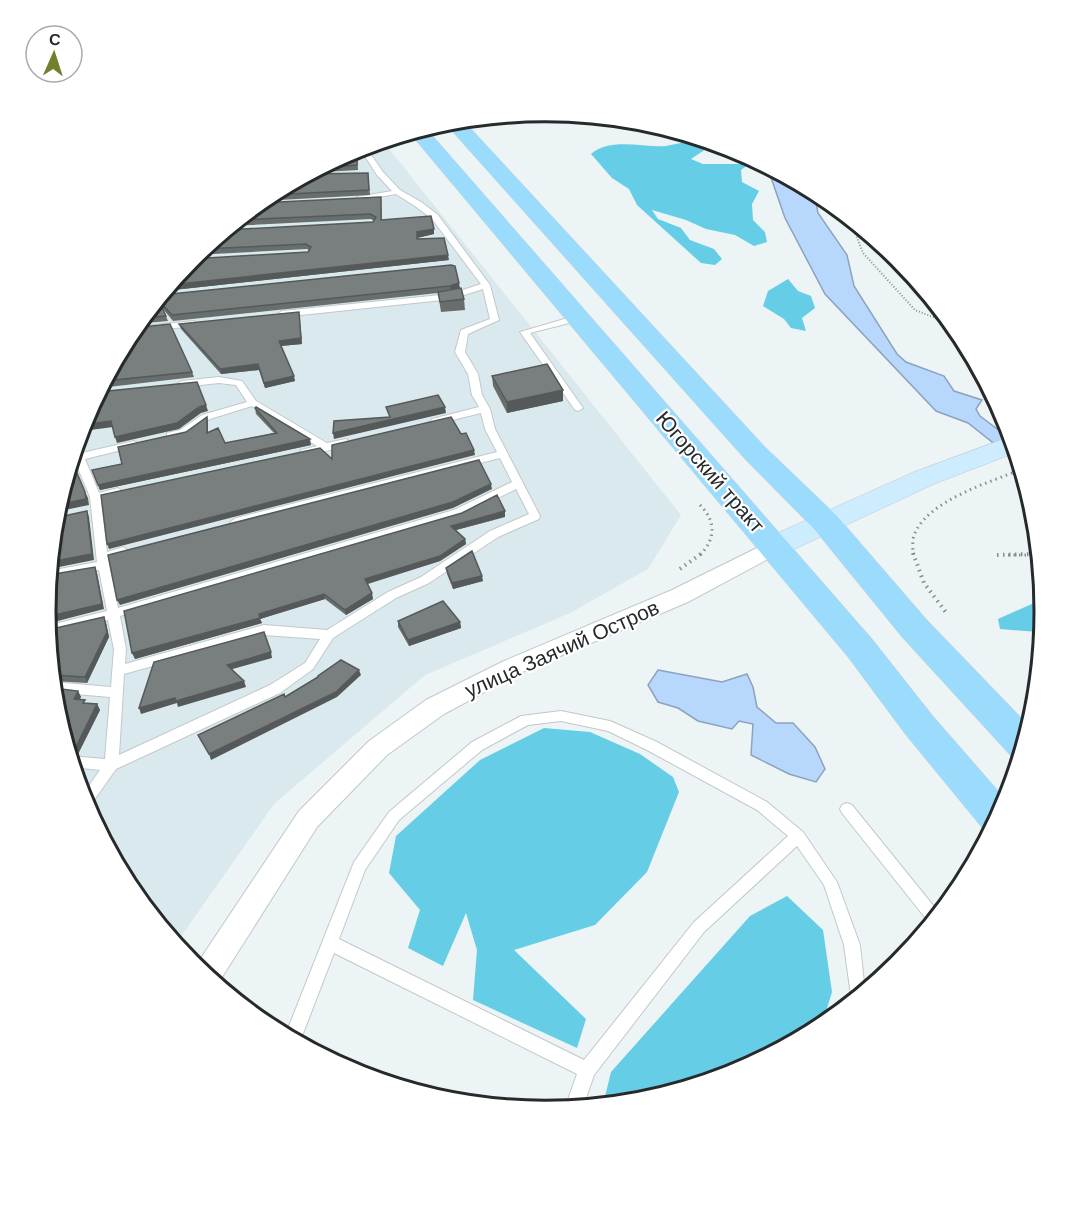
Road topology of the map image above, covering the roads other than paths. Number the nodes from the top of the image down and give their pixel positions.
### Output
1 (460, 129) edge
2 (418, 138) edge
3 (367, 156) edge
4 (380, 173) junction
5 (369, 174) edge
6 (397, 192) junction
7 (348, 200) edge
8 (469, 263) junction
9 (458, 265) dead end
10 (486, 285) junction
11 (274, 315) edge
12 (578, 318) junction
13 (203, 323) edge
14 (146, 329) edge
15 (175, 385) edge
16 (253, 403) junction
17 (578, 408) dead end
18 (485, 409) junction
19 (428, 422) edge
20 (160, 438) edge
21 (360, 439) edge
22 (148, 441) edge
23 (326, 447) junction
24 (1006, 447) edge
25 (81, 453) edge
26 (502, 454) junction
27 (291, 455) edge
28 (78, 463) edge
29 (518, 484) junction
30 (130, 490) edge
31 (93, 506) junction
32 (826, 523) junction
33 (228, 525) edge
34 (773, 547) junction
35 (136, 548) edge
36 (103, 561) junction
37 (58, 573) edge
38 (113, 614) junction
39 (57, 628) edge
40 (329, 635) junction
41 (119, 671) junction
42 (62, 688) edge
43 (117, 693) junction
44 (1018, 738) edge
45 (79, 762) edge
46 (111, 765) junction
47 (91, 794) edge
48 (847, 809) dead end
49 (992, 810) edge
50 (798, 836) junction
51 (930, 913) edge
52 (330, 943) junction
53 (211, 968) edge
54 (857, 988) edge
55 (295, 1032) edge
56 (587, 1071) junction
57 (577, 1099) edge

1 - 32 main road, Югорский тракт
2 - 12 main road, Югорский тракт
3 - 4 lane
4 - 5 lane
4 - 6 lane
6 - 7 lane
6 - 8 lane
8 - 9 lane
8 - 10 lane
10 - 11 lane
10 - 18 lane
12 - 17 lane
12 - 34 main road, Югорский тракт
13 - 14 lane
15 - 16 lane
16 - 20 lane
16 - 23 lane
18 - 19 lane
18 - 26 lane
21 - 23 lane
22 - 25 lane
23 - 27 lane
24 - 32 main road, улица Заячий Остров
26 - 29 lane
26 - 33 lane
28 - 31 lane
29 - 38 lane
29 - 40 lane
30 - 31 lane
31 - 36 lane
32 - 34 main road, улица Заячий Остров
32 - 44 main road, Югорский тракт
34 - 49 main road, Югорский тракт
34 - 53 street, улица Заячий Остров
35 - 36 lane
36 - 37 lane
36 - 38 lane
38 - 39 lane
38 - 41 lane
40 - 41 lane
40 - 46 lane
41 - 43 lane
42 - 43 lane
43 - 46 lane
45 - 46 lane
46 - 47 lane
48 - 51 lane
50 - 52 lane
50 - 54 lane
50 - 56 lane
52 - 55 lane
52 - 56 lane
56 - 57 lane

